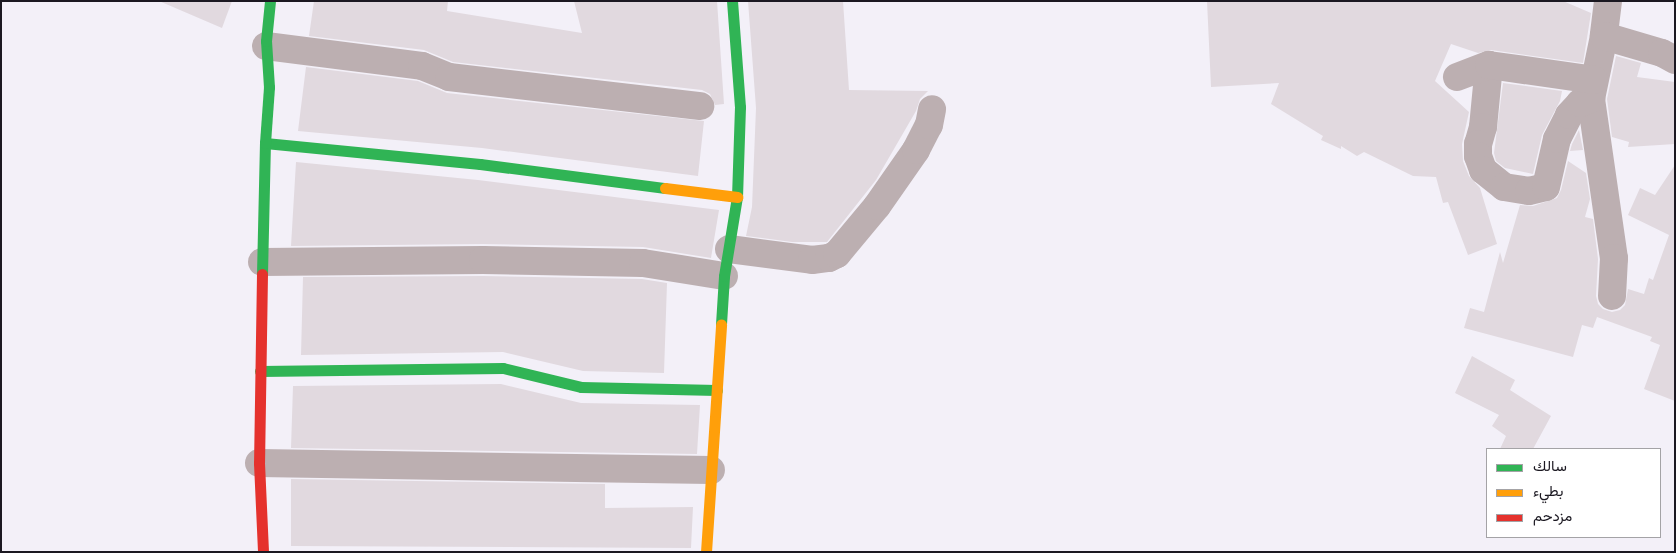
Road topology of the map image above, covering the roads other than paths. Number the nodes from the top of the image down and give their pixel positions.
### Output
1 (270, 1) edge
2 (732, 1) edge
3 (1608, 1) edge
4 (1604, 36) junction
5 (266, 46) junction
6 (1675, 60) edge
7 (1489, 65) junction
8 (1457, 78) dead end
9 (1593, 90) junction
10 (700, 106) dead end
11 (932, 109) dead end
12 (265, 143) junction
13 (737, 197) junction
14 (729, 249) junction
15 (262, 262) junction
16 (724, 276) junction
17 (1612, 296) dead end
18 (260, 371) junction
19 (717, 390) junction
20 (259, 463) junction
21 (711, 470) junction
22 (263, 552) edge
23 (706, 552) edge

1 - 5 street
2 - 13 street
3 - 4 street
4 - 6 street
4 - 9 street
5 - 10 street
5 - 12 street
7 - 8 street
7 - 9 street
7 - 9 street
9 - 17 street
11 - 14 street
12 - 13 street
12 - 15 street
13 - 14 street
14 - 16 street
15 - 16 street
15 - 18 street
16 - 19 street
18 - 19 street
18 - 20 street
19 - 21 street
20 - 21 street
20 - 22 street
21 - 23 street

